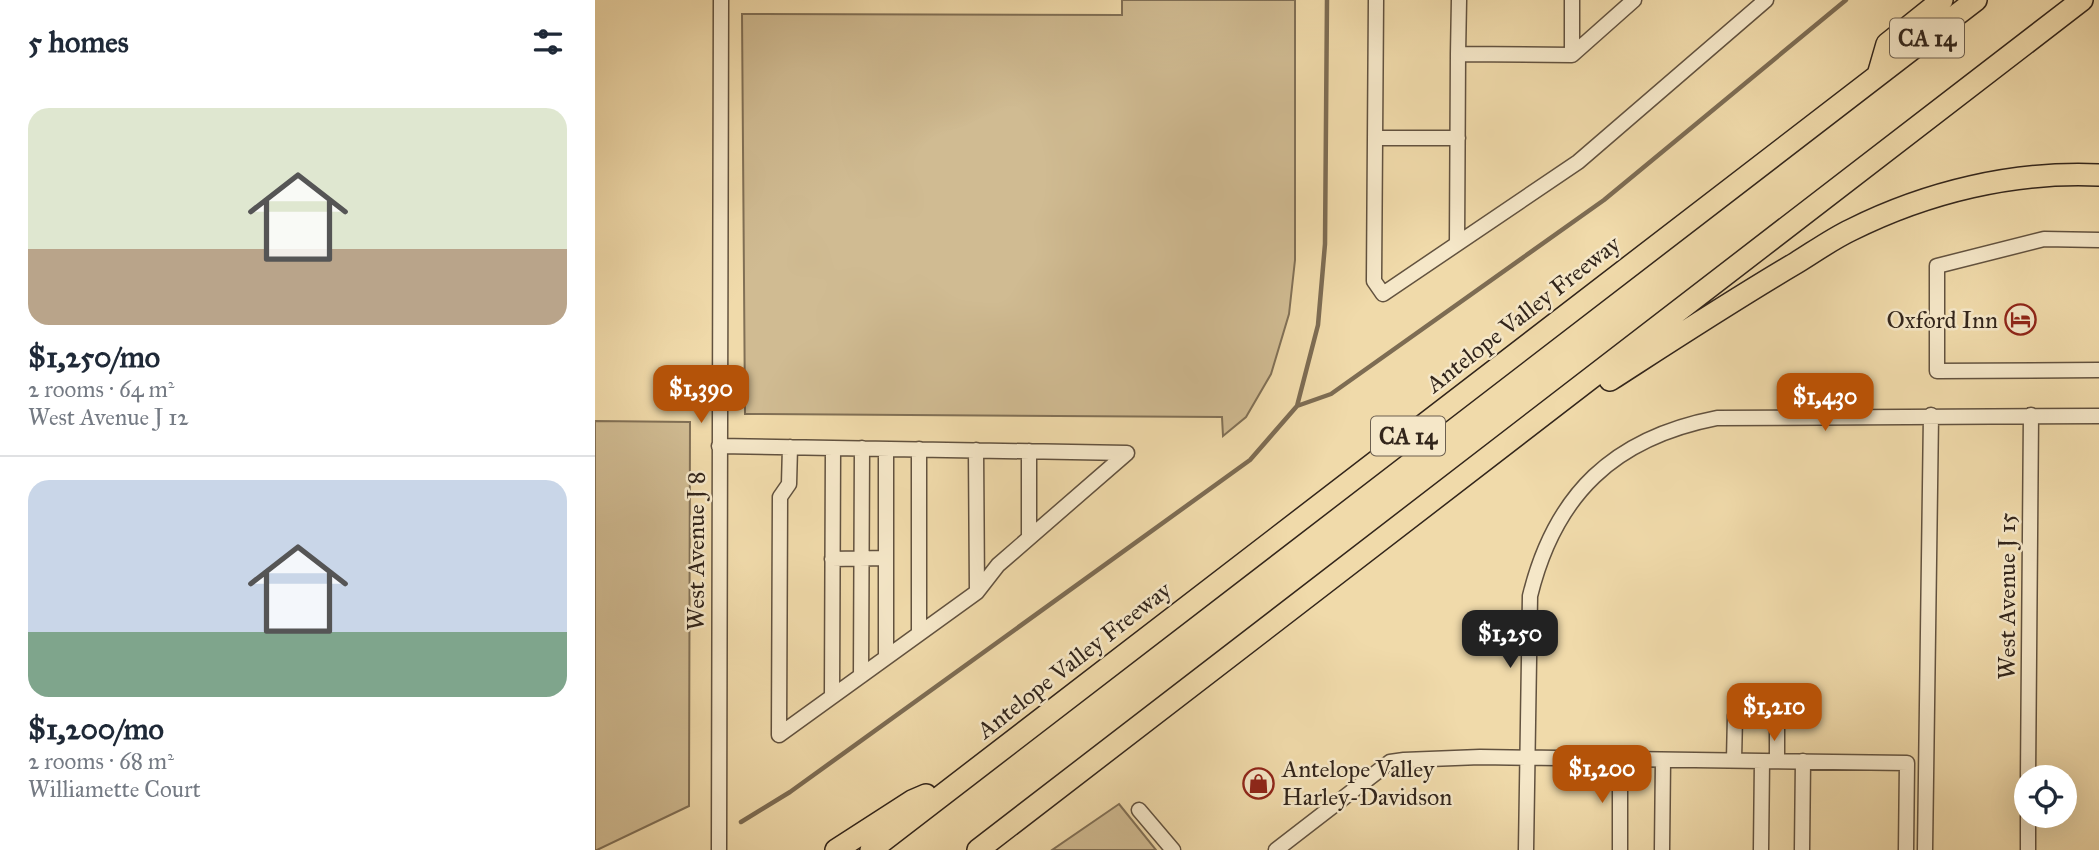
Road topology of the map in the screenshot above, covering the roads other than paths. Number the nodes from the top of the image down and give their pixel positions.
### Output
1 (721, 0) edge
2 (1376, 0) edge
3 (1459, 0) edge
4 (1572, 0) edge
5 (1634, 0) edge
6 (1766, 0) edge
7 (1942, 0) edge
8 (1976, 0) edge
9 (2082, 0) edge
10 (1458, 54) junction
11 (1572, 55) junction
12 (1878, 75) junction
13 (1376, 138) junction
14 (1458, 138) junction
15 (2099, 175) edge
16 (2099, 240) edge
17 (1457, 244) junction
18 (2099, 370) edge
19 (1931, 415) junction
20 (2031, 415) junction
21 (2099, 416) edge
22 (1513, 439) junction
23 (719, 446) junction
24 (790, 447) junction
25 (833, 448) junction
26 (862, 448) junction
27 (886, 449) junction
28 (919, 449) junction
29 (976, 450) junction
30 (1029, 451) junction
31 (1029, 538) junction
32 (861, 558) junction
33 (886, 558) junction
34 (832, 559) junction
35 (977, 592) junction
36 (919, 634) junction
37 (886, 657) junction
38 (861, 676) junction
39 (832, 696) junction
40 (1527, 757) junction
41 (1620, 759) junction
42 (1663, 760) junction
43 (1734, 760) junction
44 (1769, 761) junction
45 (1803, 761) junction
46 (2028, 765) edge
47 (963, 779) junction
48 (1139, 810) dead end
49 (2028, 828) edge
50 (719, 850) edge
51 (836, 850) edge
52 (871, 850) edge
53 (978, 850) edge
54 (1173, 850) edge
55 (1276, 850) edge
56 (1527, 850) edge
57 (1620, 850) edge
58 (1663, 850) edge
59 (1761, 850) edge
60 (1802, 850) edge
61 (1906, 850) edge
62 (1925, 850) edge
63 (2028, 850) edge

1 - 23 street, West Avenue J 8
2 - 13 street
3 - 10 street
4 - 11 street
5 - 11 street
6 - 17 street
7 - 12 highway
8 - 12 highway, Antelope Valley Freeway / CA 14
9 - 22 highway, CA 14
10 - 11 street
10 - 14 street
12 - 47 highway, Antelope Valley Freeway / CA 14
13 - 14 street
13 - 17 street
14 - 17 street
15 - 22 highway
16 - 18 street
19 - 20 street
19 - 40 street
19 - 62 street
20 - 21 street
20 - 46 street, West Avenue J 15
22 - 53 highway, CA 14
23 - 24 street
23 - 50 street, West Avenue J 8
24 - 25 street
24 - 39 street
25 - 26 street
25 - 34 street
26 - 27 street
26 - 32 street
27 - 28 street
27 - 33 street
28 - 29 street
28 - 36 street
29 - 30 street
29 - 35 street
30 - 31 street
30 - 31 street
31 - 35 street
32 - 33 street
32 - 34 street
32 - 38 street
33 - 37 street
34 - 39 street
35 - 36 street
36 - 37 street
37 - 38 street
38 - 39 street
40 - 41 street
40 - 55 street
40 - 56 street
41 - 42 street
41 - 57 street
42 - 43 street
42 - 58 street
43 - 44 street
43 - 44 street
44 - 45 street
44 - 59 street
45 - 60 street
45 - 61 street
47 - 51 highway
47 - 52 highway, Antelope Valley Freeway / CA 14
48 - 54 street
49 - 63 street

